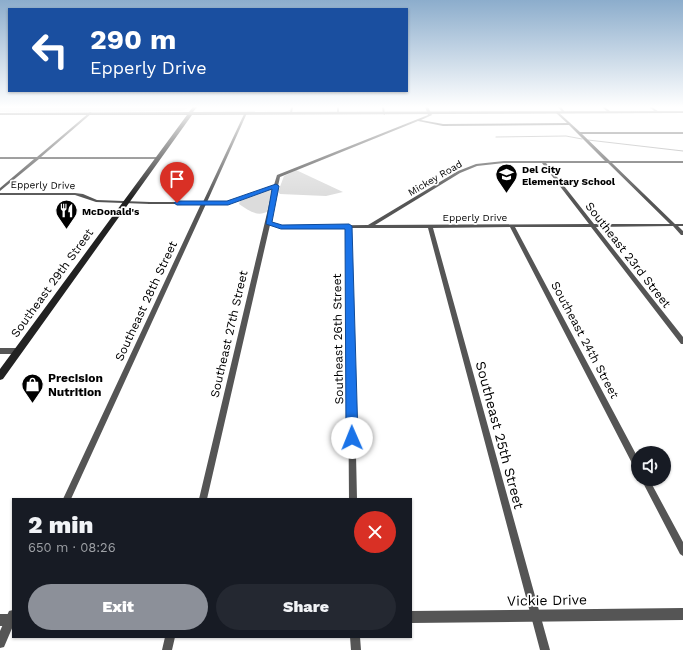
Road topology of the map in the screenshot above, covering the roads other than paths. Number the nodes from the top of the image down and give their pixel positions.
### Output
1 (62, 137) edge
2 (173, 137) edge
3 (235, 137) edge
4 (375, 137) edge
5 (583, 137) edge
6 (0, 158) edge
7 (38, 158) junction
8 (158, 158) junction
9 (543, 162) junction
10 (609, 162) junction
11 (677, 162) junction
12 (683, 162) edge
13 (683, 167) edge
14 (276, 186) junction
15 (0, 190) edge
16 (0, 194) edge
17 (125, 203) junction
18 (150, 203) joint
19 (205, 203) junction
20 (268, 223) junction
21 (674, 225) junction
22 (683, 225) edge
23 (349, 226) junction
24 (370, 226) junction
25 (430, 226) junction
26 (512, 226) junction
27 (593, 226) junction
28 (683, 234) edge
29 (683, 342) edge
30 (0, 351) edge
31 (18, 351) junction
32 (0, 376) edge
33 (631, 453) edge
34 (649, 486) edge
35 (68, 498) edge
36 (203, 498) edge
37 (353, 498) edge
38 (683, 552) edge
39 (683, 614) edge
40 (535, 615) junction
41 (412, 617) edge
42 (9, 619) edge
43 (170, 638) edge
44 (355, 638) edge
45 (0, 643) edge
46 (167, 650) edge
47 (356, 650) edge
48 (545, 650) edge

1 - 7 street
2 - 8 main road, Southeast 29th Street
3 - 19 street, Southeast 28th Street
4 - 14 street, Southeast 27th Street
5 - 10 street
6 - 7 street
7 - 8 street
7 - 15 street
8 - 17 main road, Southeast 29th Street
9 - 10 street, Mickey Road
9 - 24 street, Mickey Road
9 - 27 street, Southeast 23rd Street
10 - 11 street, Mickey Road
10 - 21 street
11 - 12 street, Mickey Road
11 - 13 street
14 - 19 street, Epperly Drive
14 - 20 street, Southeast 27th Street
16 - 17 street, Epperly Drive
17 - 18 street, Epperly Drive
17 - 31 main road, Southeast 29th Street
18 - 19 street, Epperly Drive
19 - 35 street, Southeast 28th Street
20 - 23 street, Epperly Drive
20 - 36 street, Southeast 27th Street
21 - 22 street, Epperly Drive
21 - 27 street, Epperly Drive
21 - 28 street
23 - 24 street, Epperly Drive
23 - 37 street, Southeast 26th Street
24 - 25 street, Epperly Drive
25 - 26 street, Epperly Drive
25 - 40 street, Southeast 25th Street
26 - 27 street, Epperly Drive
26 - 33 street, Southeast 24th Street
27 - 29 street, Southeast 23rd Street
30 - 31 street
31 - 32 main road, Southeast 29th Street
34 - 38 street
39 - 40 street, Vickie Drive
40 - 41 street, Vickie Drive
40 - 48 street, Southeast 25th Street
42 - 45 street
43 - 46 street
44 - 47 street

